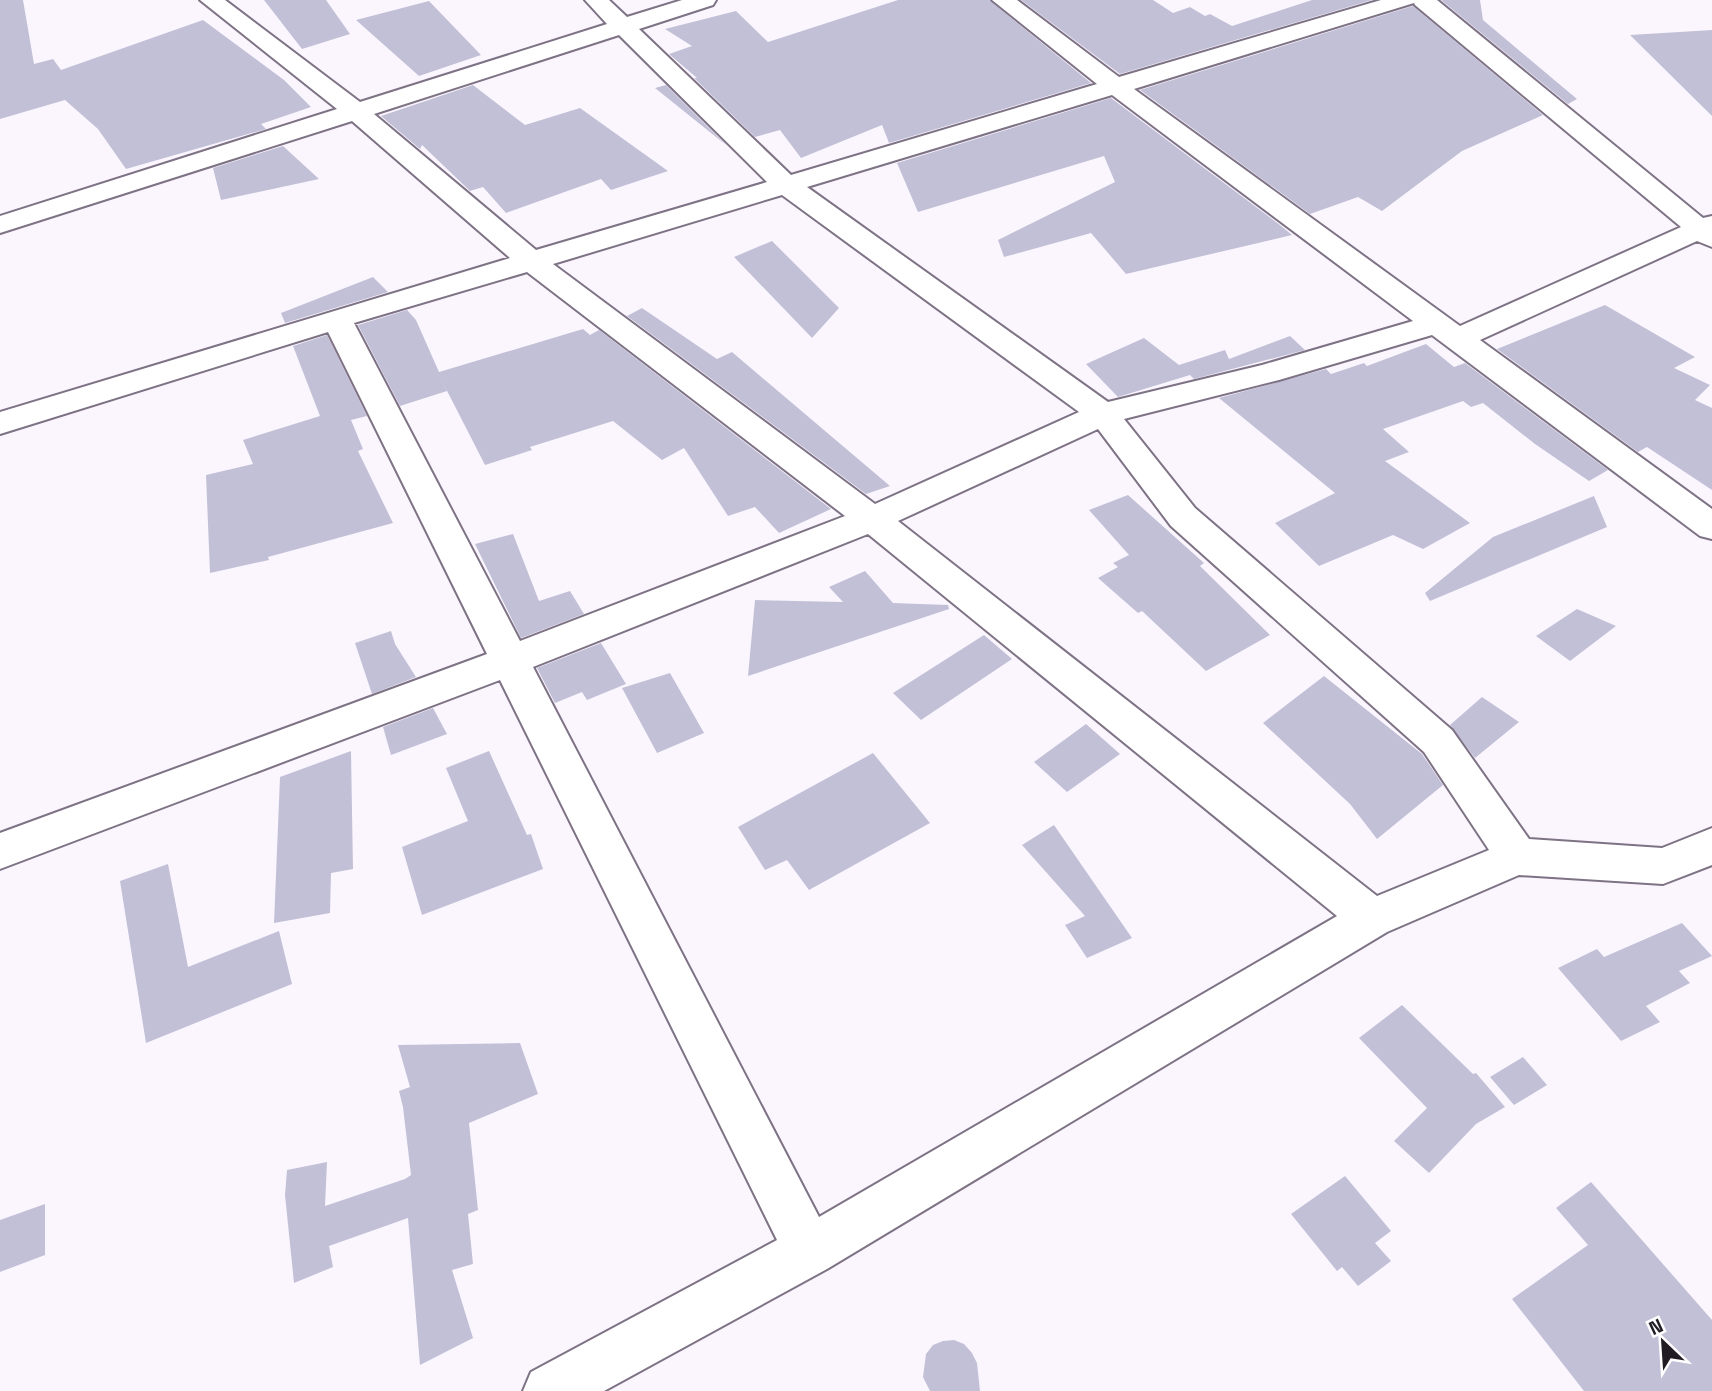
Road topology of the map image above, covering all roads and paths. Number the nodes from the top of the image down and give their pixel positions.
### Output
1 (211, 0) edge
2 (596, 0) edge
3 (705, 0) edge
4 (1003, 0) edge
5 (1405, 0) edge
6 (1423, 0) edge
7 (625, 27) junction
8 (1115, 86) junction
9 (354, 110) junction
10 (786, 185) junction
11 (0, 225) edge
12 (1708, 231) edge
13 (531, 261) junction
14 (337, 319) junction
15 (1447, 331) junction
16 (1103, 414) junction
17 (0, 424) edge
18 (872, 519) junction
19 (1712, 527) edge
20 (511, 660) junction
21 (1712, 846) edge
22 (0, 851) edge
23 (1517, 858) junction
24 (1372, 918) junction
25 (809, 1251) junction
26 (550, 1391) edge

1 - 9 street
2 - 7 street
3 - 7 street
4 - 8 street
5 - 8 street
6 - 12 street
7 - 9 street
7 - 10 street
8 - 10 street
8 - 15 street
9 - 11 street
9 - 13 street
10 - 13 street
10 - 16 street
12 - 15 street
13 - 14 street
13 - 18 street
14 - 17 street
14 - 20 street
15 - 16 street
15 - 19 street
16 - 18 street
16 - 23 street
18 - 20 street
18 - 24 street
20 - 22 street
20 - 25 street
21 - 23 street
23 - 24 street
24 - 25 street
25 - 26 street

